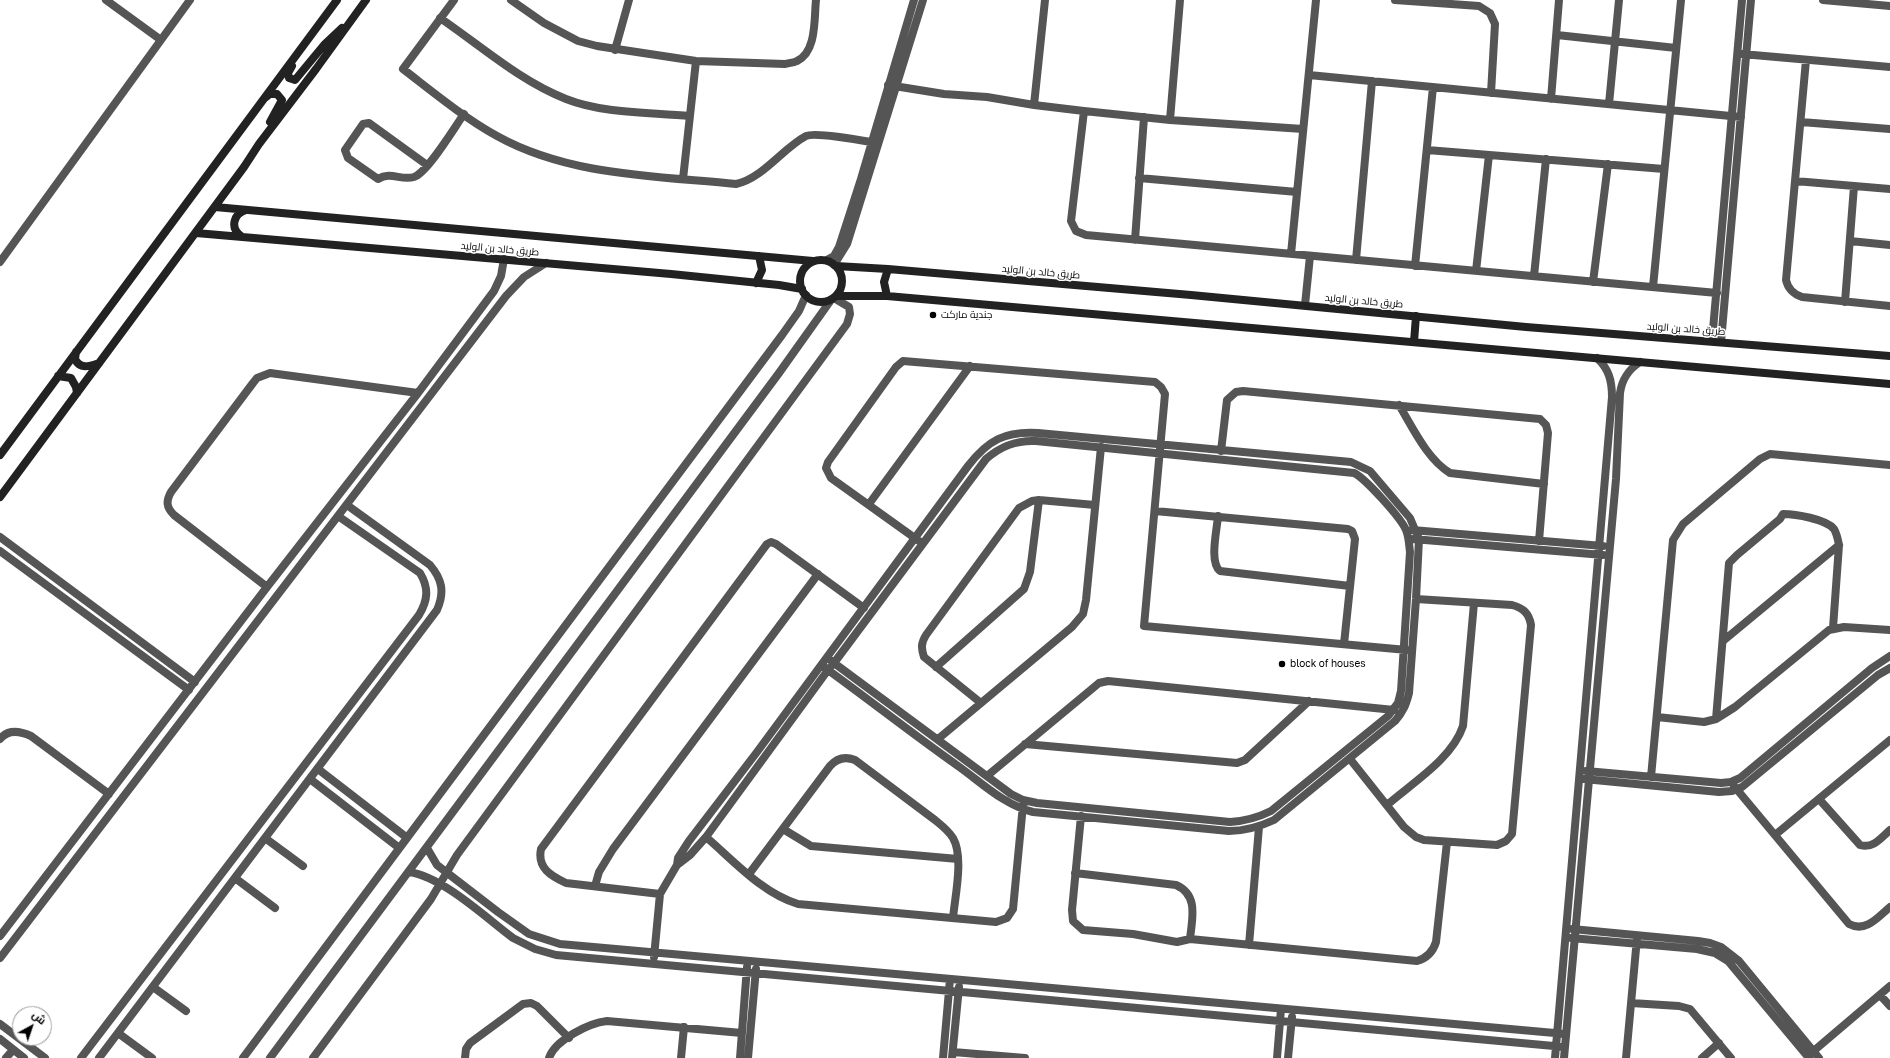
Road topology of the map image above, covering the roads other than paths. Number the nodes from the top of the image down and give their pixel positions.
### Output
1 (106, 0) edge
2 (190, 0) edge
3 (337, 0) edge
4 (366, 0) edge
5 (454, 0) edge
6 (511, 0) edge
7 (629, 0) edge
8 (816, 0) edge
9 (914, 0) edge
10 (923, 0) edge
11 (1045, 0) edge
12 (1180, 0) edge
13 (1316, 0) edge
14 (1396, 0) edge
15 (1559, 0) edge
16 (1619, 0) edge
17 (1681, 0) edge
18 (1742, 0) edge
19 (1751, 0) edge
20 (1823, 0) edge
21 (1890, 6) edge
22 (440, 18) junction
23 (350, 22) junction
24 (311, 35) junction
25 (1557, 35) junction
26 (161, 40) junction
27 (1615, 42) junction
28 (1676, 48) junction
29 (615, 50) junction
30 (1738, 53) junction
31 (1746, 54) junction
32 (1806, 60) junction
33 (696, 61) junction
34 (1890, 67) edge
35 (1309, 75) junction
36 (1372, 81) junction
37 (892, 85) junction
38 (1433, 87) junction
39 (1491, 93) junction
40 (1551, 98) junction
41 (263, 100) junction
42 (1609, 104) junction
43 (1034, 106) junction
44 (1670, 110) junction
45 (1084, 111) junction
46 (464, 114) junction
47 (690, 116) junction
48 (1732, 116) junction
49 (1144, 117) junction
50 (1741, 117) junction
51 (1170, 120) junction
52 (1801, 122) junction
53 (1303, 129) junction
54 (1890, 129) edge
55 (871, 142) junction
56 (259, 144) junction
57 (1427, 150) junction
58 (1489, 155) junction
59 (1546, 160) junction
60 (1608, 164) junction
61 (427, 166) junction
62 (1664, 169) junction
63 (1139, 178) junction
64 (683, 179) junction
65 (1795, 180) junction
66 (1854, 186) junction
67 (1890, 189) edge
68 (1297, 192) junction
69 (215, 207) junction
70 (246, 210) junction
71 (196, 232) junction
72 (241, 236) junction
73 (1135, 240) junction
74 (1850, 242) junction
75 (1890, 246) edge
76 (1291, 254) junction
77 (759, 256) junction
78 (1310, 256) junction
79 (504, 259) junction
80 (1356, 260) junction
81 (813, 261) junction
82 (0, 262) edge
83 (546, 263) junction
84 (832, 264) junction
85 (1415, 266) junction
86 (888, 268) junction
87 (1476, 271) junction
88 (1534, 276) junction
89 (1593, 282) junction
90 (756, 283) junction
91 (1653, 287) junction
92 (804, 292) junction
93 (1717, 293) junction
94 (887, 296) junction
95 (834, 298) junction
96 (1845, 302) junction
97 (1305, 305) junction
98 (1890, 306) edge
99 (1416, 316) junction
100 (472, 320) junction
101 (482, 328) junction
102 (1712, 341) junction
103 (1414, 342) junction
104 (1721, 342) junction
105 (77, 351) junction
106 (1890, 356) edge
107 (1597, 358) junction
108 (1640, 362) junction
109 (99, 363) junction
110 (970, 366) junction
111 (58, 376) junction
112 (1890, 384) edge
113 (77, 393) junction
114 (418, 393) junction
115 (1399, 405) junction
116 (1101, 447) junction
117 (1161, 449) junction
118 (1221, 451) junction
119 (1201, 453) junction
120 (0, 455) edge
121 (1890, 465) edge
122 (1544, 484) junction
123 (0, 497) edge
124 (1039, 500) junction
125 (869, 504) junction
126 (347, 505) junction
127 (1095, 505) junction
128 (1155, 511) junction
129 (338, 516) junction
130 (1218, 516) junction
131 (1406, 530) junction
132 (1416, 530) junction
133 (0, 537) edge
134 (916, 538) junction
135 (1408, 538) junction
136 (1419, 539) junction
137 (1539, 541) junction
138 (923, 544) junction
139 (1839, 545) junction
140 (1599, 546) junction
141 (1610, 547) junction
142 (0, 551) edge
143 (1598, 555) junction
144 (1609, 556) junction
145 (818, 574) junction
146 (1350, 586) junction
147 (267, 587) junction
148 (1416, 599) junction
149 (1474, 603) junction
150 (864, 608) junction
151 (1833, 628) junction
152 (1890, 630) edge
153 (1723, 641) junction
154 (1344, 644) junction
155 (1408, 650) junction
156 (1890, 656) edge
157 (831, 660) junction
158 (1890, 666) edge
159 (825, 667) junction
160 (936, 667) junction
161 (195, 682) junction
162 (364, 686) junction
163 (189, 690) junction
164 (375, 693) junction
165 (1310, 701) junction
166 (981, 703) junction
167 (1394, 710) junction
168 (1657, 717) junction
169 (1716, 719) junction
170 (0, 739) edge
171 (938, 739) junction
172 (1890, 740) edge
173 (1025, 744) junction
174 (1350, 759) junction
175 (318, 769) junction
176 (1579, 775) junction
177 (987, 776) junction
178 (1590, 776) junction
179 (1651, 777) junction
180 (310, 779) junction
181 (1731, 782) junction
182 (1298, 789) junction
183 (1737, 790) junction
184 (109, 794) junction
185 (1304, 796) junction
186 (1820, 799) junction
187 (1023, 800) junction
188 (1386, 805) junction
189 (1022, 809) junction
190 (1081, 816) junction
191 (1259, 827) junction
192 (783, 829) junction
193 (1890, 830) edge
194 (1775, 835) junction
195 (406, 837) junction
196 (706, 837) junction
197 (265, 838) junction
198 (1447, 842) junction
199 (242, 847) junction
200 (398, 847) junction
201 (427, 848) junction
202 (252, 855) junction
203 (958, 859) junction
204 (677, 865) junction
205 (303, 866) dead end
206 (409, 872) junction
207 (445, 873) junction
208 (1075, 873) junction
209 (749, 874) junction
210 (235, 878) junction
211 (440, 883) junction
212 (595, 886) junction
213 (660, 894) junction
214 (1890, 907) edge
215 (275, 908) dead end
216 (498, 912) junction
217 (953, 918) junction
218 (491, 921) junction
219 (1565, 928) junction
220 (1576, 929) junction
221 (0, 936) edge
222 (1565, 937) junction
223 (1575, 938) junction
224 (1637, 939) junction
225 (1190, 940) junction
226 (1249, 945) junction
227 (655, 952) junction
228 (0, 958) edge
229 (748, 961) junction
230 (757, 962) junction
231 (654, 964) junction
232 (747, 972) junction
233 (756, 973) junction
234 (894, 974) junction
235 (950, 979) junction
236 (959, 980) junction
237 (894, 985) junction
238 (1890, 986) edge
239 (153, 987) junction
240 (949, 990) junction
241 (958, 991) junction
242 (1131, 995) junction
243 (1880, 995) junction
244 (1631, 1003) junction
245 (1890, 1006) edge
246 (1130, 1007) junction
247 (1281, 1008) junction
248 (1292, 1010) junction
249 (186, 1011) dead end
250 (1280, 1021) junction
251 (1291, 1022) junction
252 (0, 1024) edge
253 (684, 1028) junction
254 (1521, 1030) junction
255 (742, 1032) junction
256 (118, 1033) junction
257 (1557, 1033) junction
258 (1566, 1034) junction
259 (569, 1038) junction
260 (0, 1039) edge
261 (1519, 1042) junction
262 (1719, 1043) junction
263 (1556, 1046) junction
264 (1565, 1047) junction
265 (13, 1050) junction
266 (1810, 1055) edge
267 (949, 1057) edge
268 (1011, 1057) edge
269 (6, 1058) edge
270 (24, 1058) edge
271 (45, 1058) edge
272 (81, 1058) edge
273 (99, 1058) edge
274 (152, 1058) edge
275 (243, 1058) edge
276 (270, 1058) edge
277 (313, 1058) edge
278 (465, 1058) edge
279 (550, 1058) edge
280 (681, 1058) edge
281 (740, 1058) edge
282 (748, 1058) edge
283 (1025, 1058) edge
284 (1277, 1058) edge
285 (1288, 1058) edge
286 (1555, 1058) edge
287 (1564, 1058) edge
288 (1626, 1058) edge
289 (1702, 1058) edge
290 (1731, 1058) edge
291 (1819, 1058) edge

1 - 26 street
2 - 26 street
3 - 24 street
4 - 23 street
5 - 22 street
6 - 29 street
7 - 29 street
8 - 33 street
9 - 37 street
10 - 37 street
11 - 43 street
12 - 51 street
13 - 35 street
14 - 39 street
15 - 25 street
16 - 27 street
17 - 28 street
18 - 30 street
19 - 31 street
20 - 21 street
22 - 46 street
22 - 47 street
23 - 24 street
23 - 56 street
24 - 41 street
25 - 27 street
25 - 40 street
26 - 82 street
27 - 28 street
27 - 42 street
28 - 44 street
29 - 33 street
30 - 31 street
30 - 48 street
31 - 32 street
31 - 50 street
32 - 34 street
32 - 52 street
33 - 47 street
35 - 36 street
35 - 53 street
36 - 38 street
36 - 80 street
37 - 43 street
37 - 55 street
37 - 84 street
38 - 39 street
38 - 57 street
39 - 40 street
40 - 42 street
41 - 56 street
41 - 105 street
42 - 44 street
43 - 45 street
44 - 48 street
44 - 62 street
45 - 49 street
45 - 73 street
46 - 61 street
46 - 64 street
47 - 64 street
48 - 50 street
48 - 93 street
49 - 51 street
49 - 63 street
50 - 104 street
51 - 53 street
52 - 54 street
52 - 65 street
53 - 68 street
55 - 64 street
55 - 84 street
56 - 69 street
57 - 58 street
57 - 85 street
58 - 59 street
58 - 87 street
59 - 60 street
59 - 88 street
60 - 62 street
60 - 89 street
61 - 61 street
62 - 91 street
63 - 68 street
63 - 73 street
65 - 66 street
65 - 96 street
66 - 67 street
66 - 74 street
68 - 76 street
69 - 70 street, طريق خالد بن الوليد
69 - 71 street
70 - 72 street
70 - 77 street, طريق خالد بن الوليد
71 - 72 street, طريق خالد بن الوليد
71 - 109 street
72 - 79 street, طريق خالد بن الوليد
73 - 76 street
74 - 75 street
74 - 96 street
76 - 78 street
77 - 81 street, طريق خالد بن الوليد
77 - 90 street
78 - 80 street
78 - 97 street
79 - 83 street, طريق خالد بن الوليد
79 - 100 street
80 - 85 street
81 - 84 street
81 - 92 street
83 - 90 street, طريق خالد بن الوليد
83 - 101 street
84 - 86 street, طريق خالد بن الوليد
84 - 95 street
85 - 87 street
86 - 94 street
86 - 97 street, طريق خالد بن الوليد
87 - 88 street
88 - 89 street
89 - 91 street
90 - 92 street, طريق خالد بن الوليد
91 - 93 street
92 - 95 street
92 - 195 street
93 - 102 street
94 - 95 street
94 - 103 street
95 - 201 street
95 - 207 street
96 - 98 street
97 - 99 street, طريق خالد بن الوليد
99 - 102 street, طريق خالد بن الوليد
99 - 103 street
100 - 101 street
100 - 114 street
101 - 126 street
102 - 104 street, طريق خالد بن الوليد
103 - 107 street
104 - 106 street, طريق خالد بن الوليد
105 - 109 street
105 - 111 street
107 - 108 street
107 - 140 street
108 - 112 street
108 - 141 street
109 - 113 street
110 - 117 street
110 - 125 street
110 - 125 street
111 - 113 street
111 - 120 street
113 - 123 street
114 - 147 street
114 - 147 street
115 - 118 street
115 - 122 street
115 - 122 street
116 - 117 street
116 - 127 street
116 - 138 street
117 - 119 street
117 - 128 street
117 - 134 street
118 - 119 street
118 - 132 street
119 - 131 street
121 - 168 street
122 - 137 street
124 - 127 street
124 - 160 street
124 - 160 street
125 - 134 street
126 - 129 street
126 - 164 street
127 - 166 street
128 - 130 street
128 - 154 street
129 - 162 street
129 - 228 street
130 - 146 street
130 - 146 street
131 - 132 street
131 - 135 street
132 - 136 street
132 - 137 street
133 - 161 street
134 - 138 street
134 - 150 street
135 - 136 street
135 - 155 street
136 - 143 street
136 - 148 street
137 - 140 street
138 - 157 street
139 - 151 street
139 - 153 street
139 - 153 street
140 - 141 street
140 - 143 street
141 - 144 street
142 - 163 street
143 - 144 street
143 - 176 street
144 - 178 street
145 - 150 street
145 - 212 street
145 - 212 street
146 - 154 street
147 - 161 street
148 - 149 street
148 - 155 street
149 - 188 street
149 - 198 street
150 - 157 street
151 - 152 street
151 - 169 street
153 - 169 street
154 - 155 street
155 - 167 street
155 - 174 street
156 - 181 street
157 - 159 street
157 - 171 street
158 - 183 street
159 - 189 street
159 - 196 street
159 - 204 street
160 - 166 street
161 - 163 street
162 - 164 street
162 - 199 street
163 - 184 street
164 - 175 street
165 - 167 street
165 - 173 street
165 - 173 street
166 - 171 street
167 - 182 street
168 - 169 street
168 - 179 street
170 - 184 street
171 - 177 street
172 - 186 street
173 - 177 street
174 - 185 street
174 - 188 street
175 - 180 street
175 - 195 street
176 - 178 street
176 - 219 street
177 - 187 street
178 - 179 street
178 - 183 street
178 - 220 street
179 - 181 street
180 - 197 street
180 - 200 street
181 - 183 street
182 - 185 street
182 - 187 street
183 - 194 street
184 - 221 street
185 - 191 street
186 - 193 street
186 - 194 street
187 - 189 street
188 - 198 street
189 - 190 street
189 - 217 street
190 - 191 street
190 - 208 street
191 - 226 street
192 - 203 street
192 - 203 street
192 - 209 street
194 - 214 street
195 - 200 street
196 - 204 street
196 - 209 street
197 - 202 street
197 - 205 street
198 - 226 street
199 - 202 street
199 - 272 street
200 - 275 street
201 - 206 street
201 - 207 street
202 - 210 street
203 - 217 street
204 - 213 street
206 - 211 street
206 - 276 street
207 - 211 street
207 - 216 street
208 - 225 street
208 - 225 street
209 - 217 street
210 - 215 street
210 - 239 street
211 - 218 street
211 - 277 street
212 - 213 street
213 - 227 street
216 - 218 street
216 - 227 street
218 - 231 street
219 - 220 street
219 - 222 street
220 - 223 street
220 - 224 street
222 - 223 street
222 - 257 street
223 - 224 street
223 - 258 street
224 - 244 street
224 - 266 street
225 - 226 street
227 - 229 street
227 - 231 street
229 - 230 street
229 - 232 street
230 - 233 street
230 - 234 street
231 - 232 street
232 - 233 street
232 - 255 street
233 - 237 street
233 - 282 street
234 - 235 street
234 - 237 street
235 - 236 street
235 - 240 street
236 - 241 street
236 - 242 street
237 - 240 street
238 - 243 street
239 - 249 street
239 - 256 street
240 - 241 street
240 - 267 street
241 - 246 street
241 - 267 street
242 - 246 street
242 - 247 street
243 - 245 street
243 - 266 street
244 - 262 street
244 - 288 street
246 - 250 street
247 - 248 street
247 - 250 street
248 - 251 street
248 - 254 street
250 - 251 street
250 - 284 street
251 - 261 street
251 - 285 street
252 - 271 street
253 - 255 street
253 - 259 street
253 - 280 street
254 - 257 street
254 - 261 street
255 - 281 street
256 - 273 street
256 - 274 street
257 - 258 street
257 - 263 street
258 - 264 street
259 - 278 street
259 - 279 street
260 - 265 street
261 - 263 street
262 - 289 street
262 - 290 street
263 - 264 street
263 - 286 street
264 - 287 street
265 - 269 street
265 - 270 street
266 - 291 street
267 - 268 street
268 - 283 street

